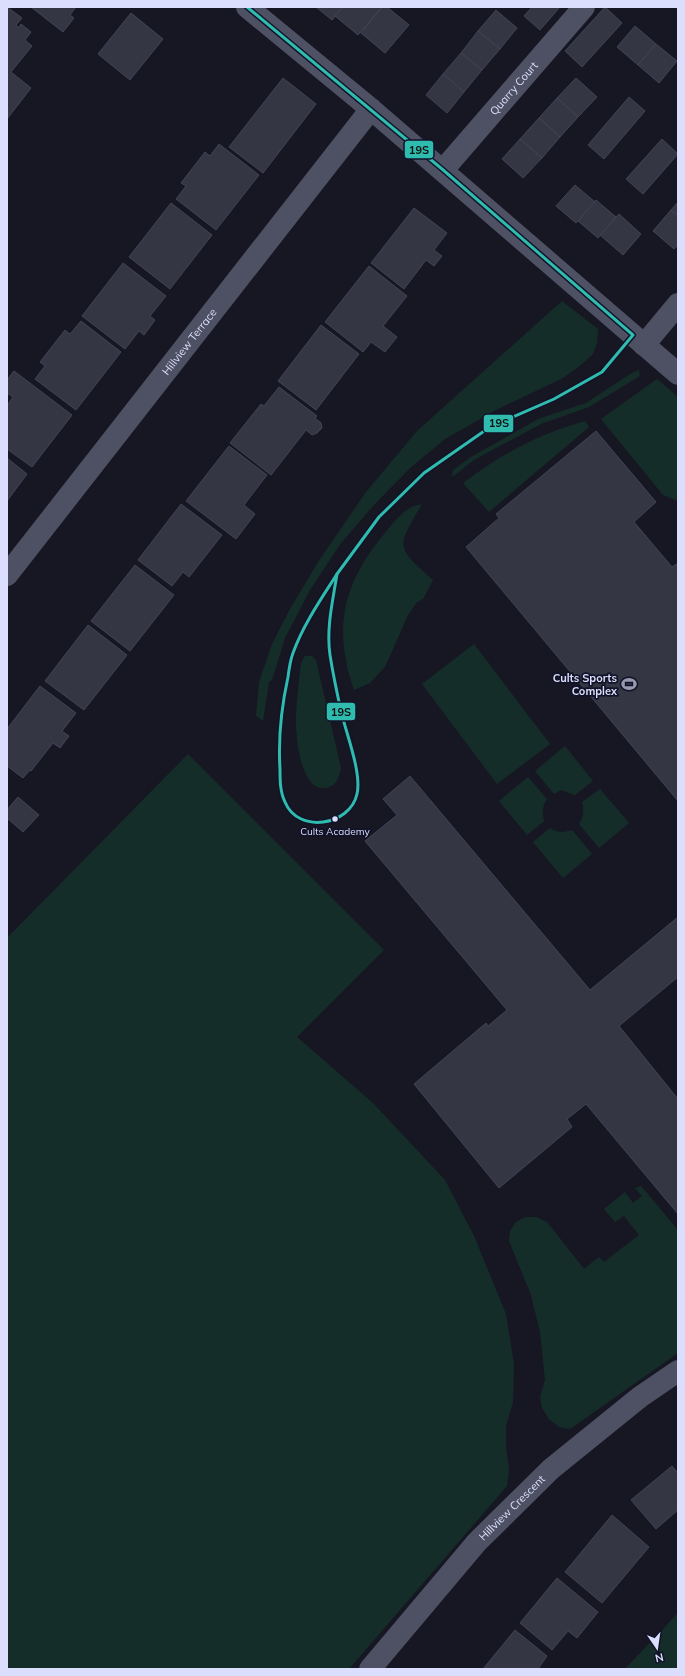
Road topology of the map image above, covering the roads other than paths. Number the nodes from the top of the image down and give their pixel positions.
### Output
1 (247, 7) edge
2 (584, 7) edge
3 (372, 109) junction
4 (443, 170) junction
5 (678, 304) edge
6 (644, 345) junction
7 (678, 374) edge
8 (7, 575) edge
9 (678, 1371) edge
10 (370, 1669) edge

1 - 3 street
2 - 4 street, Quarry Court
3 - 4 street
3 - 8 street, Hillview Terrace
4 - 6 street
5 - 6 street
6 - 7 street
9 - 10 street, Hillview Crescent

